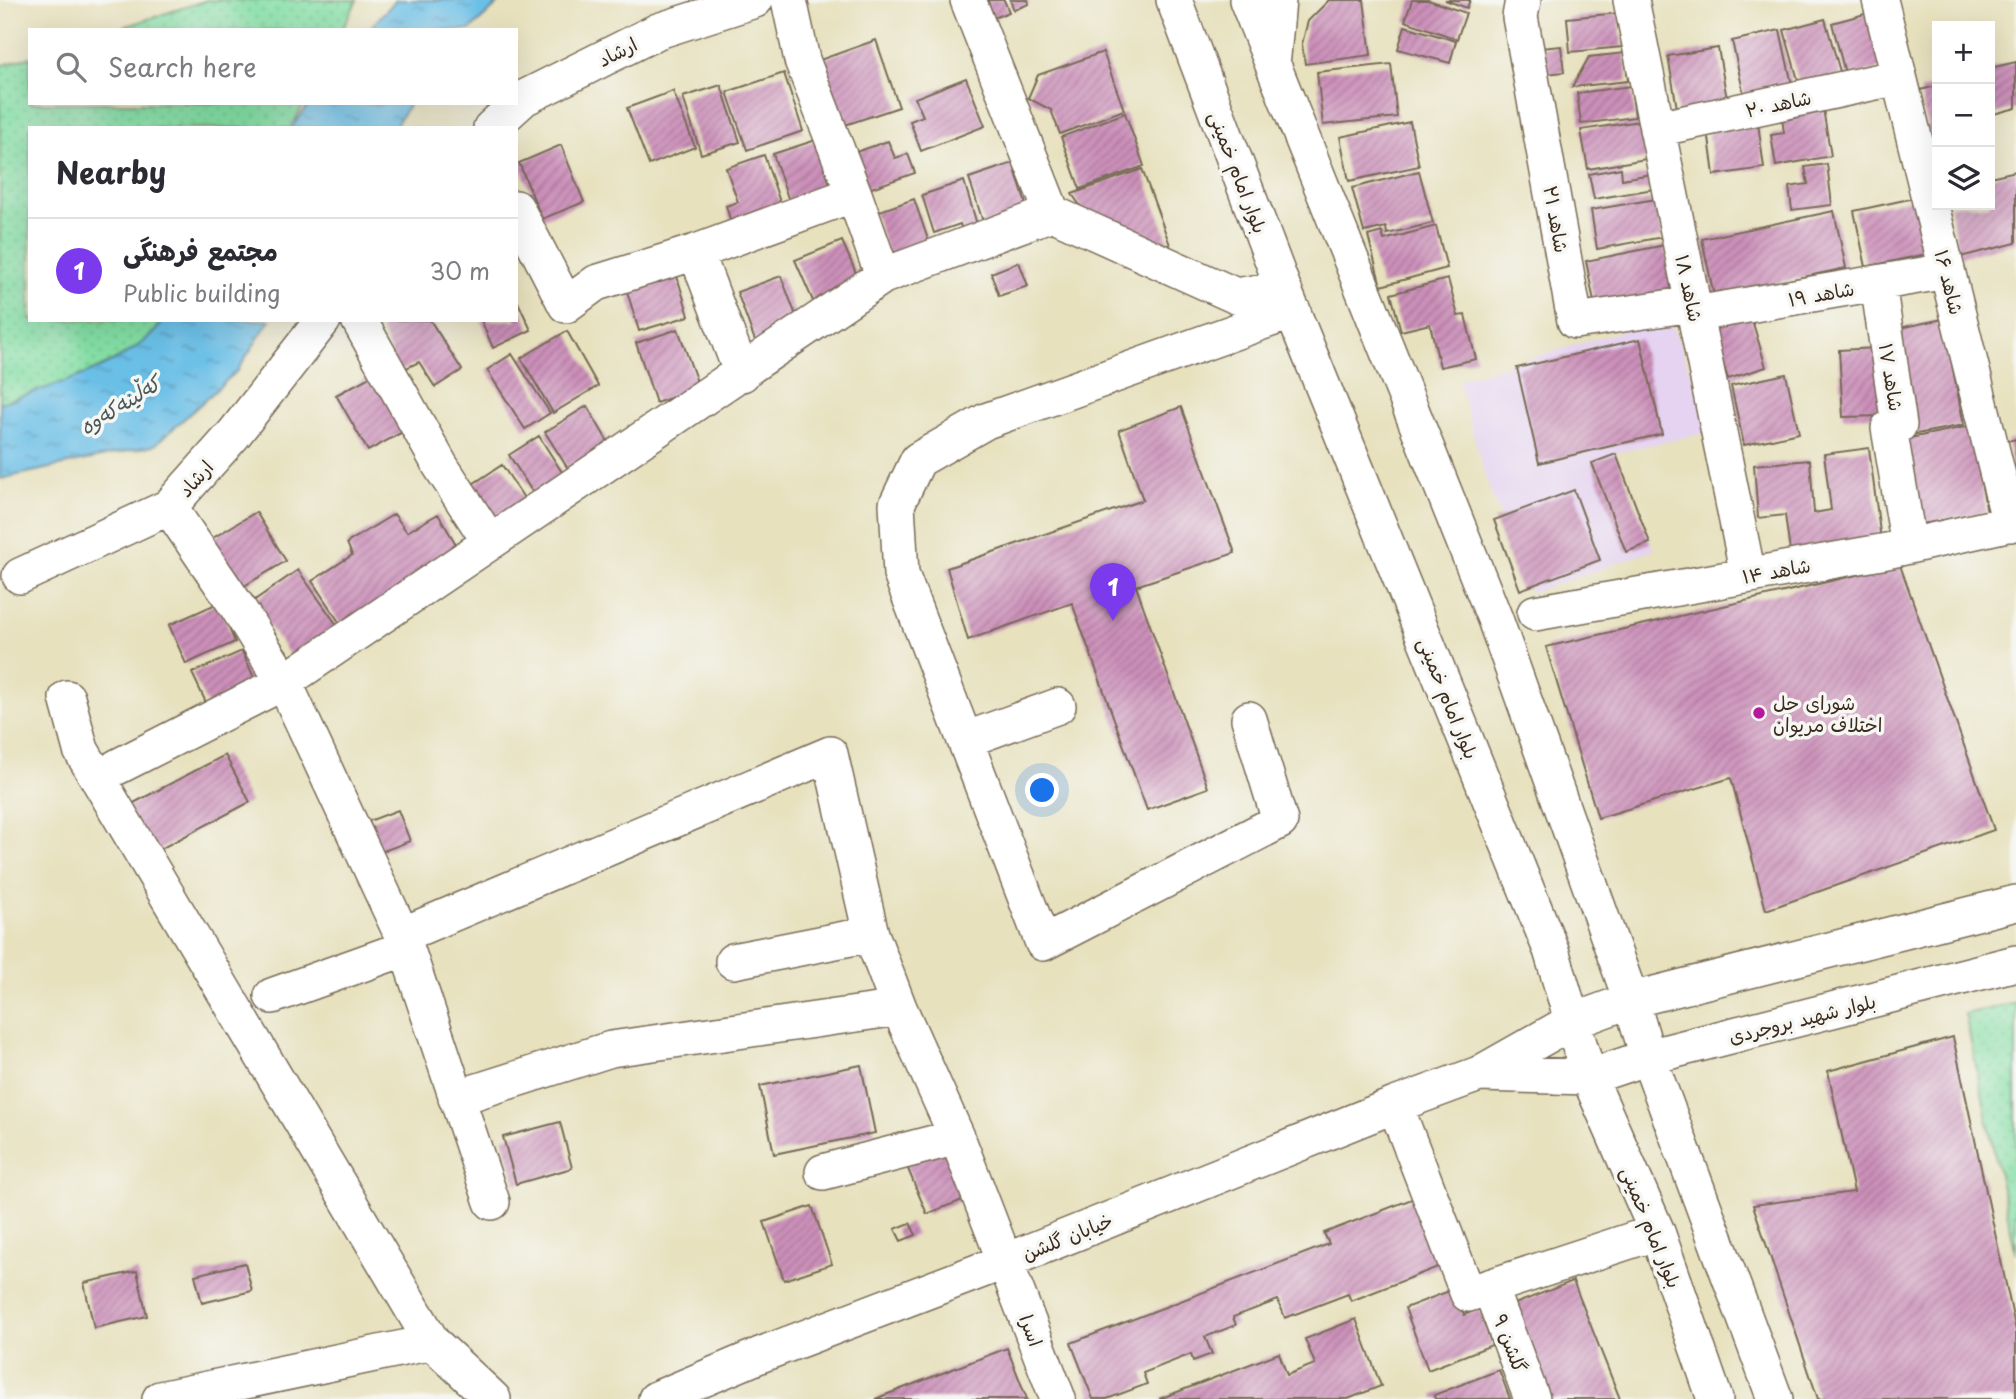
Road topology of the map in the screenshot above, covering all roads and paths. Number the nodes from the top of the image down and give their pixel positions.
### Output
1 (755, 0) edge
2 (789, 0) edge
3 (968, 0) edge
4 (1174, 0) edge
5 (1247, 0) edge
6 (1278, 0) edge
7 (1523, 0) edge
8 (1631, 0) edge
9 (1880, 0) edge
10 (1273, 64) junction
11 (1899, 78) junction
12 (518, 103) edge
13 (516, 105) edge
14 (493, 126) edge
15 (1657, 129) junction
16 (855, 194) junction
17 (518, 212) edge
18 (1052, 213) junction
19 (696, 252) junction
20 (1947, 271) junction
21 (883, 276) junction
22 (1878, 283) junction
23 (1288, 300) junction
24 (1694, 309) junction
25 (321, 322) edge
26 (360, 322) edge
27 (742, 374) junction
28 (169, 507) junction
29 (2013, 523) edge
30 (490, 542) junction
31 (1909, 546) junction
32 (1748, 575) junction
33 (20, 576) dead end
34 (1535, 613) dead end
35 (284, 682) junction
36 (67, 698) dead end
37 (1058, 706) dead end
38 (1249, 719) dead end
39 (965, 740) junction
40 (117, 767) dead end
41 (2016, 903) edge
42 (871, 934) junction
43 (404, 942) junction
44 (733, 961) dead end
45 (2016, 963) edge
46 (272, 996) dead end
47 (1630, 1000) junction
48 (899, 1008) junction
49 (1571, 1022) junction
50 (1648, 1057) junction
51 (1479, 1074) junction
52 (1589, 1077) junction
53 (456, 1098) junction
54 (1395, 1105) junction
55 (957, 1137) junction
56 (823, 1172) dead end
57 (492, 1202) dead end
58 (1657, 1232) junction
59 (1006, 1261) junction
60 (1490, 1287) junction
61 (432, 1342) junction
62 (160, 1399) edge
63 (493, 1399) edge
64 (656, 1399) edge
65 (1058, 1399) edge
66 (1532, 1399) edge
67 (1715, 1399) edge
68 (1775, 1399) edge

1 - 12 street, ارشاد
2 - 16 street
3 - 18 street
4 - 23 street, بلوار امام خمینی
5 - 10 street
6 - 10 street
7 - 24 street, شاهد ۲۱
8 - 15 street, شاهد ۱۸
9 - 11 street, شاهد ۱۶
10 - 47 street
11 - 15 street, شاهد ۲۰
11 - 20 street, شاهد ۱۶
13 - 14 street, ارشاد
15 - 24 street, شاهد ۱۸
16 - 19 street
16 - 21 street
17 - 19 street
18 - 21 street
18 - 23 street
19 - 27 street
20 - 22 street, شاهد ۱۹
20 - 29 street, شاهد ۱۶
21 - 27 street
22 - 24 street, شاهد ۱۹
22 - 31 street, شاهد ۱۷
23 - 39 street
23 - 49 street, بلوار امام خمینی
24 - 32 street, شاهد ۱۸
25 - 28 street, ارشاد
26 - 30 street
27 - 30 street
28 - 33 street, ارشاد
28 - 35 street
29 - 31 street, شاهد ۱۴
30 - 35 street
31 - 32 street, شاهد ۱۴
32 - 34 street, شاهد ۱۴
35 - 40 street
35 - 43 street
36 - 61 street
37 - 39 street
38 - 39 street
41 - 47 street
42 - 43 street, اسرا
42 - 44 street
42 - 48 street, اسرا
43 - 46 street
43 - 53 street
45 - 50 street, بلوار شهید بروجردی
47 - 49 street, خیابان گلشن
47 - 50 street
48 - 53 street
48 - 55 street, اسرا
49 - 51 street, خیابان گلشن
49 - 52 street, بلوار امام خمینی
50 - 52 street, بلوار شهید بروجردی
50 - 68 street
51 - 52 street, خیابان گلشن
51 - 54 street, خیابان گلشن
52 - 58 street, بلوار امام خمینی
53 - 57 street
54 - 59 street, خیابان گلشن
54 - 60 street
55 - 56 street
55 - 59 street, اسرا
58 - 60 street
58 - 67 street, بلوار امام خمینی
59 - 64 street, خیابان گلشن
59 - 65 street, اسرا
60 - 66 street, گلشن ۹
61 - 62 street
61 - 63 street

